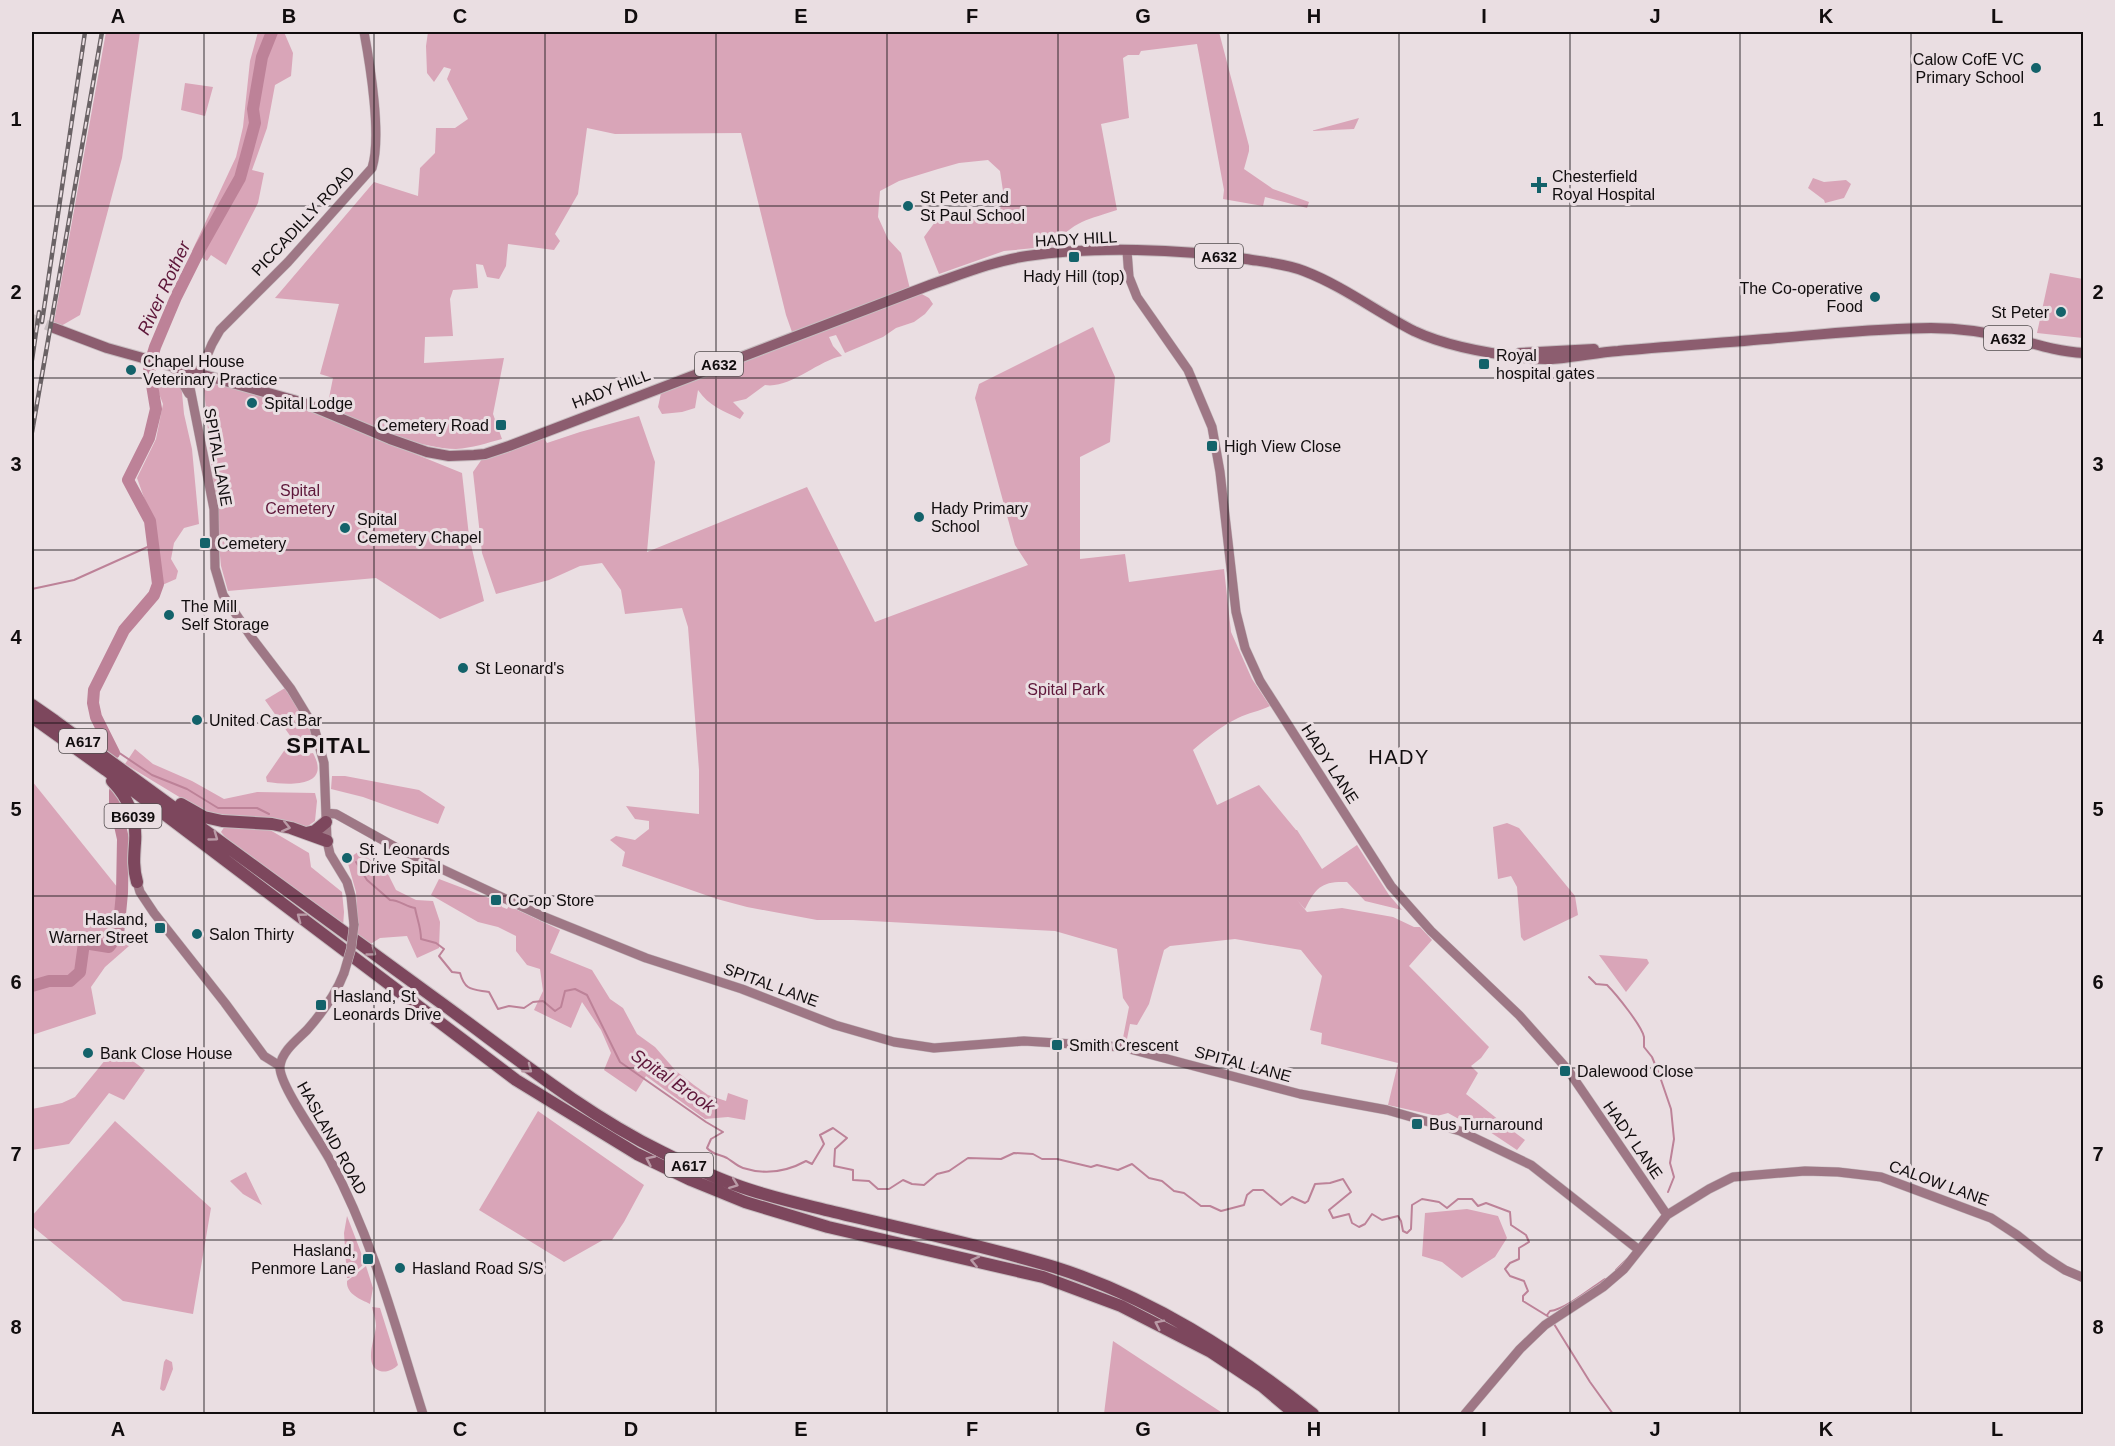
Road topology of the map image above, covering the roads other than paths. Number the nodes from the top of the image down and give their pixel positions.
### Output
1 (364, 32) edge
2 (1132, 251) junction
3 (54, 328) tunnel mouth
4 (2084, 352) edge
5 (173, 367) junction
6 (196, 374) junction
7 (191, 395) junction
8 (32, 705) edge
9 (32, 717) edge
10 (106, 770) junction
11 (133, 778) junction
12 (326, 818) junction
13 (306, 833) junction
14 (327, 841) junction
15 (137, 882) joint
16 (280, 1066) junction
17 (1667, 1215) junction
18 (1639, 1250) junction
19 (2084, 1278) edge
20 (423, 1414) edge
21 (1295, 1414) edge
22 (1313, 1414) edge
23 (1465, 1414) edge

1 - 6 street, PICCADILLY ROAD
2 - 4 main road, HADY HILL / A632
2 - 6 main road, HADY HILL / A632
2 - 17 street, HADY LANE
3 - 5 main road, HADY HILL / A632
5 - 6 main road, HADY HILL / A632
5 - 7 street, SPITAL LANE
6 - 7 street, SPITAL LANE
7 - 12 street, SPITAL LANE
8 - 11 highway, A617
9 - 10 highway, A617
10 - 15 highway, B6039
21 -> 10 highway, A617
11 -> 13 highway
11 -> 22 highway, A617
12 - 13 highway
12 - 14 street
12 - 18 street, SPITAL LANE
13 - 14 highway
14 - 16 street, bridge
15 - 16 street, B6039
16 - 20 street, HASLAND ROAD
17 - 18 street, CALOW LANE
17 - 19 street, CALOW LANE
18 - 23 street, CALOW LANE

